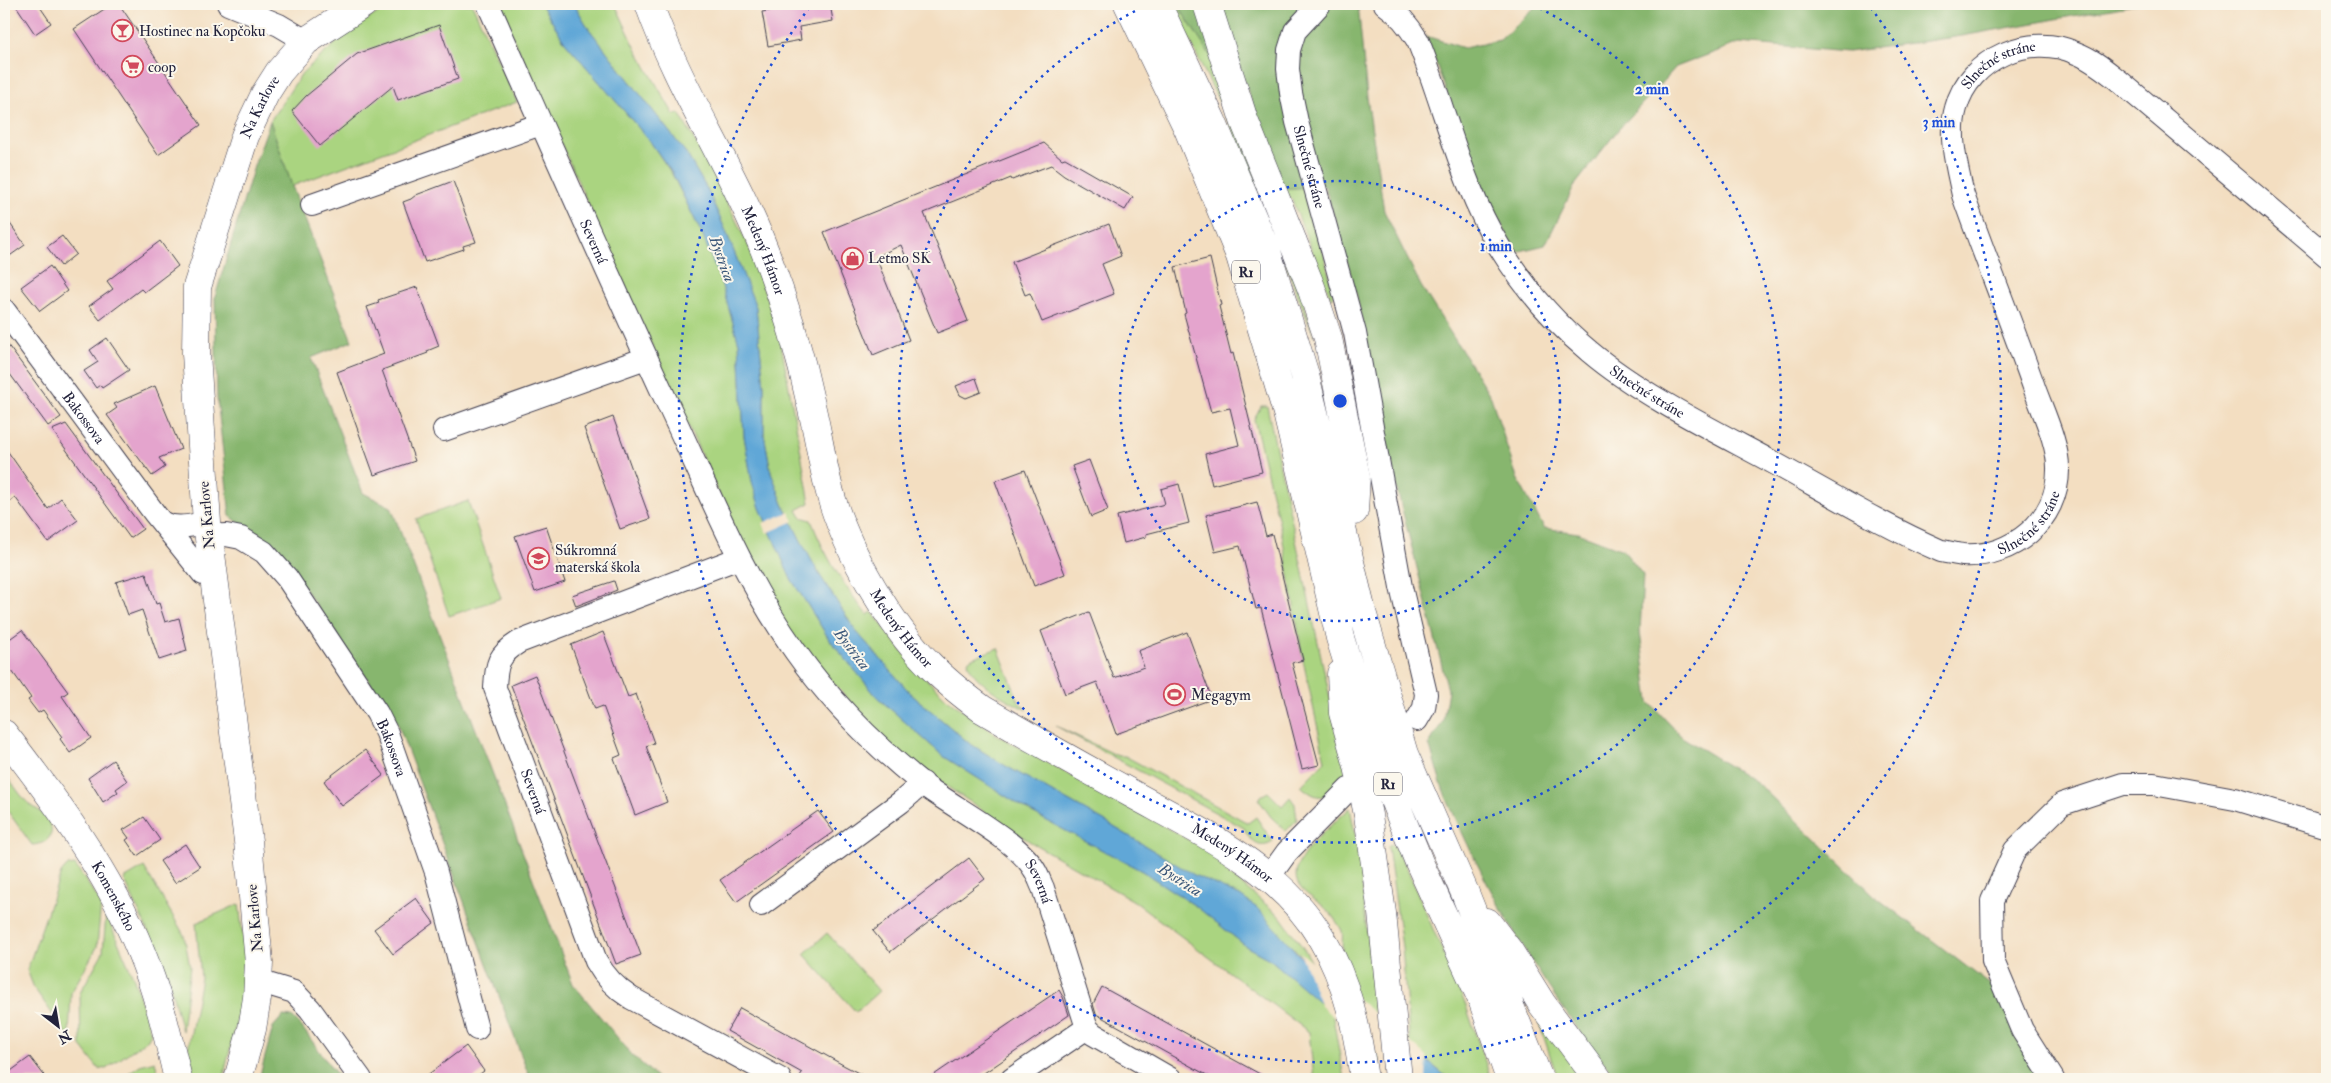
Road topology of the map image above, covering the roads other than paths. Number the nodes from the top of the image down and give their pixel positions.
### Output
1 (228, 4) edge
2 (363, 4) edge
3 (488, 4) edge
4 (649, 4) edge
5 (1128, 4) edge
6 (1157, 4) edge
7 (1207, 4) edge
8 (1320, 4) edge
9 (1385, 4) edge
10 (306, 42) junction
11 (541, 124) junction
12 (312, 205) dead end
13 (2327, 256) edge
14 (4, 310) edge
15 (646, 358) junction
16 (1305, 375) junction
17 (444, 430) dead end
18 (1354, 511) junction
19 (163, 524) junction
20 (208, 534) junction
21 (178, 542) junction
22 (739, 558) junction
23 (214, 577) junction
24 (1340, 638) junction
25 (1417, 720) dead end
26 (4, 734) edge
27 (922, 783) junction
28 (1348, 789) dead end
29 (2327, 827) edge
30 (1269, 877) junction
31 (1465, 893) junction
32 (761, 905) dead end
33 (1509, 951) junction
34 (258, 981) junction
35 (1087, 1028) junction
36 (476, 1029) dead end
37 (1508, 1073) edge
38 (1159, 1076) edge
39 (1398, 1077) edge
40 (178, 1079) edge
41 (238, 1079) edge
42 (361, 1079) edge
43 (780, 1079) edge
44 (1012, 1079) edge
45 (1364, 1079) edge
46 (1539, 1079) edge
47 (1598, 1079) edge
48 (2053, 1079) edge

1 - 10 street
2 - 10 main road, Na Karlove
3 - 11 street, Severná
4 - 30 main road, Medený Hámor
5 - 24 main road, R1
6 - 16 main road, R1
7 - 18 main road
8 - 25 street, Slnečné stráne
9 - 13 street, Slnečné stráne
10 - 20 main road, Na Karlove
11 - 12 street
11 - 15 street, Severná
14 - 19 street, Bakossova
15 - 17 street
15 - 22 street, Severná
16 - 18 main road
16 - 31 main road, R1
18 - 33 main road
19 - 20 street, Bakossova
19 - 21 street, Bakossova
20 - 21 street, Bakossova
20 - 23 main road, Na Karlove
20 - 36 street, Bakossova
21 - 23 street, Bakossova
22 - 27 street, Severná
22 - 43 street, Severná
23 - 34 main road, Na Karlove
24 - 37 main road, R1
24 - 39 main road
26 - 40 main road, Komenského
27 - 32 street
27 - 35 street, Severná
28 - 30 street
29 - 48 street
30 - 45 main road, Medený Hámor
31 - 33 main road
31 - 46 main road, R1
33 - 47 main road
34 - 41 main road, Na Karlove
34 - 42 street
35 - 38 street
35 - 44 street

